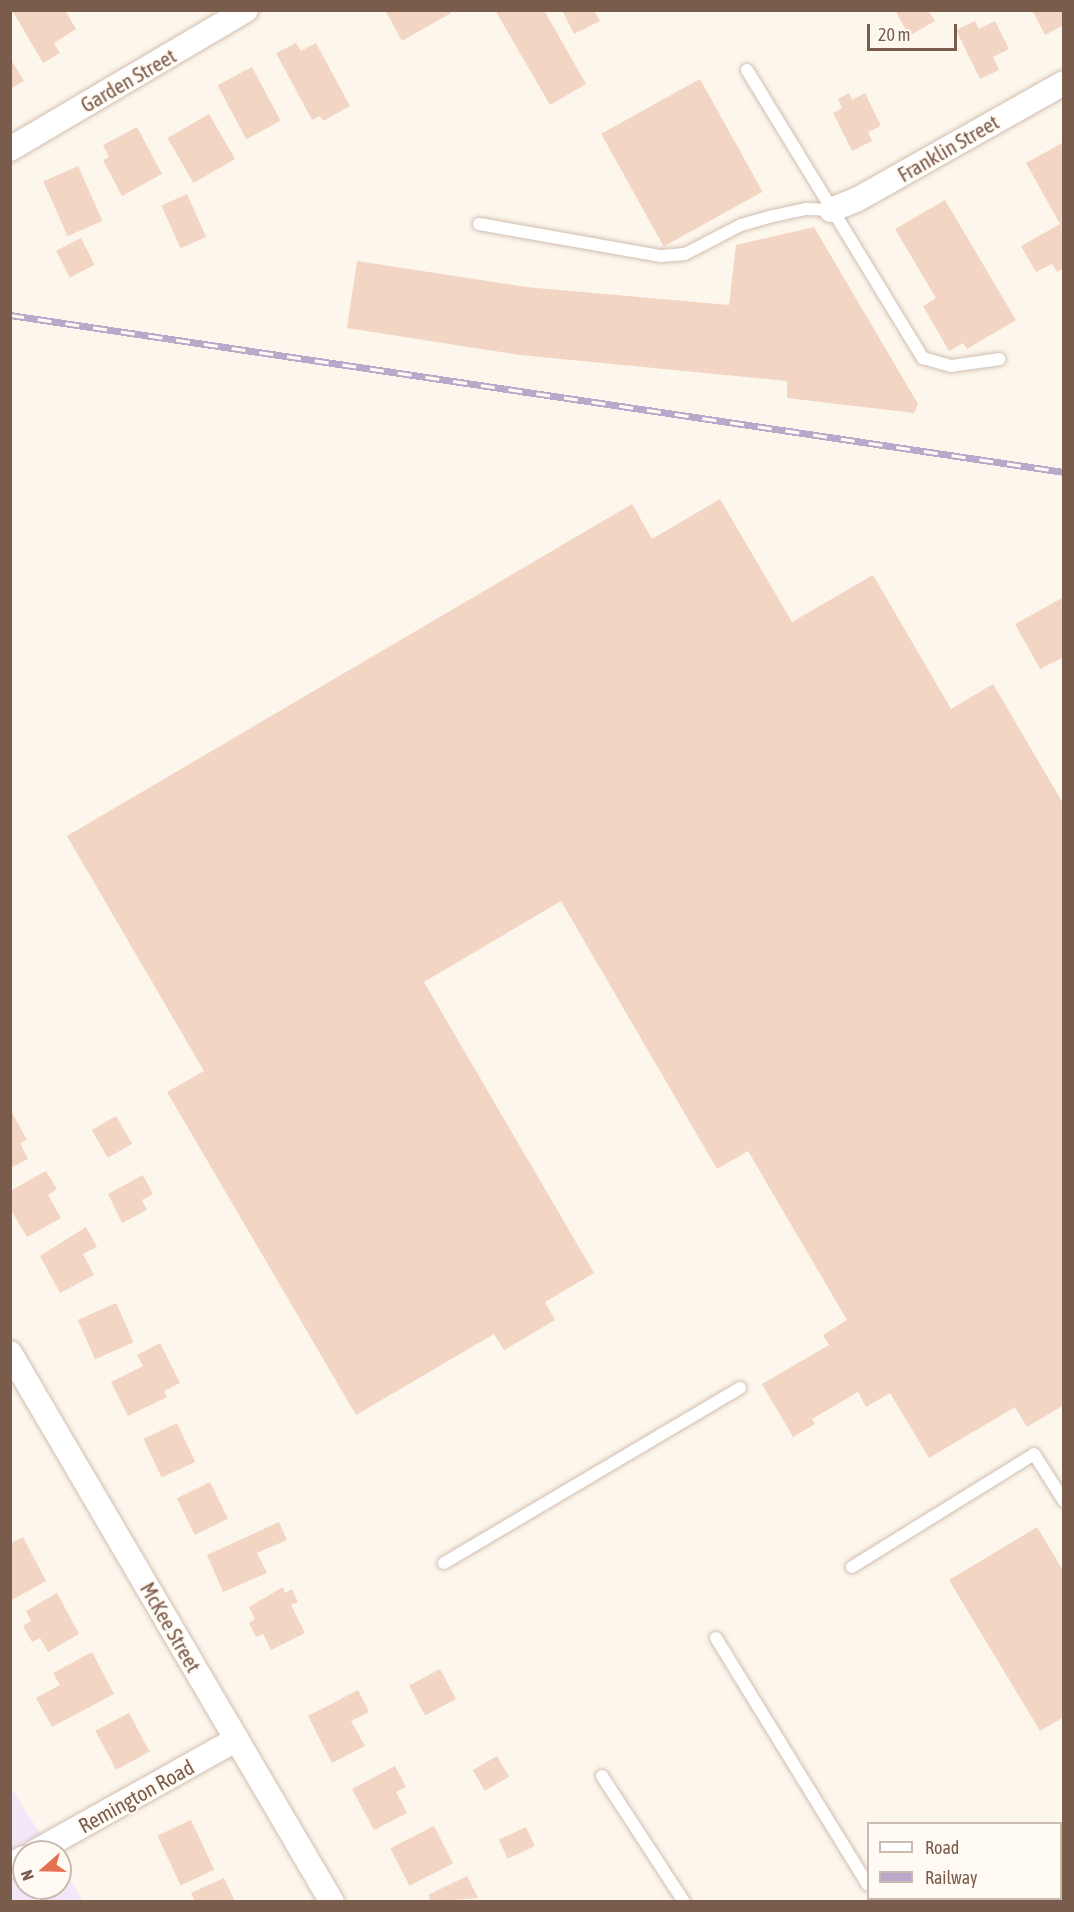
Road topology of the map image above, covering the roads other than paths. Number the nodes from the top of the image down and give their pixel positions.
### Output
1 (246, 10) edge
2 (747, 70) dead end
3 (1064, 83) edge
4 (10, 149) edge
5 (831, 210) junction
6 (479, 224) dead end
7 (1000, 359) dead end
8 (10, 1353) edge
9 (740, 1388) dead end
10 (1064, 1501) edge
11 (444, 1563) dead end
12 (852, 1567) dead end
13 (716, 1638) dead end
14 (237, 1739) junction
15 (602, 1776) dead end
16 (56, 1840) edge
17 (867, 1883) edge
18 (332, 1902) edge
19 (684, 1902) edge

1 - 4 street, Garden Street
2 - 5 lane
3 - 5 street, Franklin Street
5 - 6 lane
5 - 7 lane
8 - 14 street, McKee Street
9 - 11 lane
10 - 12 lane
13 - 17 lane
14 - 16 street, Remington Road
14 - 18 street, McKee Street
15 - 19 lane

